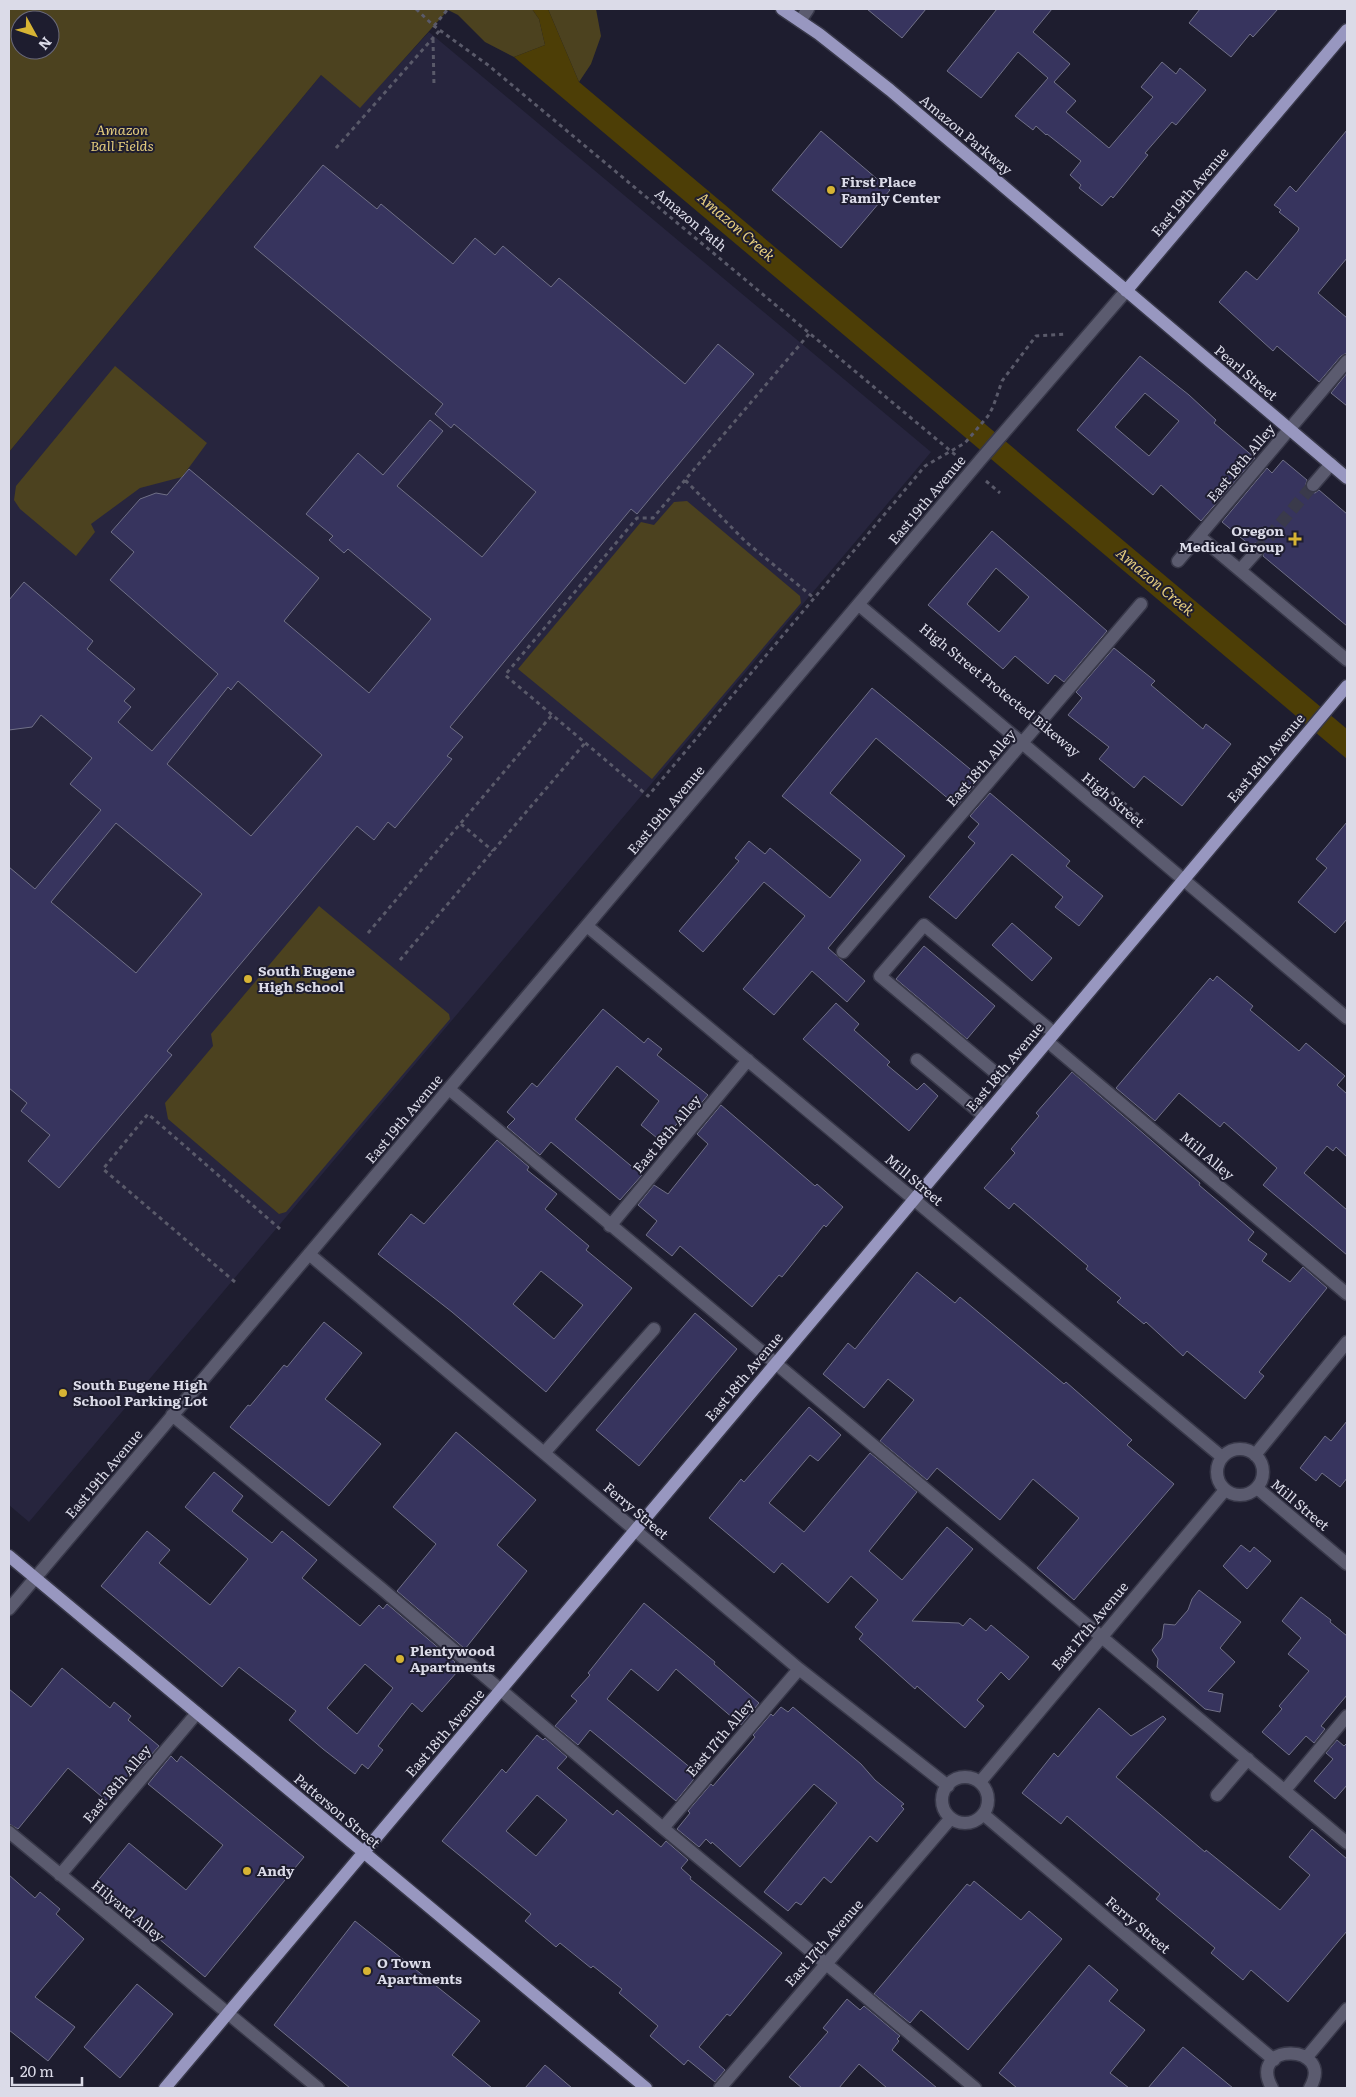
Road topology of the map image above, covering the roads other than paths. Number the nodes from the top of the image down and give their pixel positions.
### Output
1 (782, 9) edge
2 (808, 9) edge
3 (800, 21) junction
4 (1347, 30) edge
5 (1126, 291) junction
6 (1347, 361) edge
7 (1289, 428) junction
8 (1331, 464) junction
9 (1347, 478) edge
10 (1313, 485) tunnel mouth
11 (1199, 536) junction
12 (1257, 551) tunnel mouth
13 (1178, 561) dead end
14 (1240, 570) junction
15 (1141, 604) dead end
16 (859, 605) junction
17 (1347, 660) edge
18 (1347, 686) edge
19 (1022, 743) junction
20 (1184, 879) junction
21 (587, 926) junction
22 (843, 952) dead end
23 (1347, 1018) edge
24 (1051, 1037) junction
25 (748, 1060) junction
26 (917, 1060) dead end
27 (1010, 1084) junction
28 (449, 1089) junction
29 (984, 1116) junction
30 (913, 1199) junction
31 (610, 1226) junction
32 (309, 1254) junction
33 (1347, 1294) edge
34 (654, 1329) dead end
35 (1347, 1342) edge
36 (774, 1364) junction
37 (172, 1416) junction
38 (544, 1454) junction
39 (1255, 1455) junction
40 (1222, 1457) junction
41 (1257, 1488) junction
42 (1225, 1490) junction
43 (636, 1531) junction
44 (9, 1556) edge
45 (1347, 1564) edge
46 (35, 1578) junction
47 (9, 1609) edge
48 (1100, 1636) junction
49 (799, 1669) junction
50 (501, 1690) junction
51 (197, 1713) junction
52 (1347, 1716) edge
53 (1248, 1760) junction
54 (980, 1782) junction
55 (948, 1786) junction
56 (1285, 1790) junction
57 (1218, 1795) dead end
58 (983, 1814) junction
59 (951, 1818) junction
60 (663, 1828) junction
61 (9, 1832) edge
62 (1347, 1843) edge
63 (362, 1852) junction
64 (60, 1875) junction
65 (825, 1963) junction
66 (1347, 2009) edge
67 (228, 2013) junction
68 (1306, 2058) junction
69 (1274, 2060) junction
70 (165, 2088) edge
71 (318, 2088) edge
72 (646, 2088) edge
73 (720, 2088) edge
74 (975, 2088) edge
75 (1272, 2088) edge
76 (1310, 2088) edge

1 - 3 main road, Amazon Parkway
2 - 3 street
3 - 5 main road, Amazon Parkway
4 - 5 main road, East 19th Avenue
5 - 7 main road, Pearl Street
5 - 16 street, East 19th Avenue
6 - 7 street, East 18th Alley
7 - 8 main road, Pearl Street
7 - 11 street, East 18th Alley
8 - 9 main road, Pearl Street
8 - 10 street
11 - 13 street, East 18th Alley
11 - 14 street
12 - 14 street
14 - 17 street
15 - 19 street, East 18th Alley
16 - 19 street, High Street
16 - 21 street, East 19th Avenue
18 - 20 main road, East 18th Avenue
19 - 20 street, High Street
19 - 22 street, East 18th Alley
20 - 23 street, High Street
20 - 24 main road, East 18th Avenue
21 - 25 street, Mill Street
21 - 28 street, East 19th Avenue
24 - 27 main road, East 18th Avenue
24 - 27 street, Mill Alley
24 - 33 street, Mill Alley
25 - 30 street, Mill Street
25 - 31 street, East 18th Alley
26 - 29 street
27 - 29 main road, East 18th Avenue
28 - 31 street
28 - 32 street, East 19th Avenue
29 - 30 main road, East 18th Avenue
30 - 36 main road, East 18th Avenue
30 - 40 street, Mill Street
31 - 36 street
32 - 37 street, East 19th Avenue
32 - 38 street, Ferry Street
34 - 38 street
35 - 39 street
36 - 43 main road, East 18th Avenue
36 - 48 street
37 - 46 street, East 19th Avenue
37 - 50 street
38 - 43 street, Ferry Street
39 - 40 street
39 - 41 street
40 - 42 street
41 - 42 street
41 - 45 street, Mill Street
42 - 48 street, East 17th Avenue
43 - 49 street, Ferry Street
43 - 50 main road, East 18th Avenue
44 - 46 main road, Patterson Street
46 - 47 street, East 19th Avenue
46 - 51 main road, Patterson Street
48 - 53 street
48 - 54 street, East 17th Avenue
49 - 55 street, Ferry Street
49 - 60 street, East 17th Alley
50 - 60 street
50 - 63 main road, East 18th Avenue
51 - 63 main road, Patterson Street
51 - 64 street, East 18th Alley
52 - 56 street
53 - 56 street
53 - 57 street
54 - 55 street
54 - 58 street
55 - 59 street
56 - 62 street
58 - 59 street
58 - 69 street, Ferry Street
59 - 65 street, East 17th Avenue
60 - 65 street
61 - 64 street, Hilyard Alley
63 - 67 main road, East 18th Avenue
63 - 72 main road, Patterson Street
64 - 67 street, Hilyard Alley
65 - 73 street, East 17th Avenue
65 - 74 street
66 - 68 street
67 - 70 main road, East 18th Avenue
67 - 71 street, Hilyard Alley
68 - 69 street
68 - 76 street
69 - 75 street

